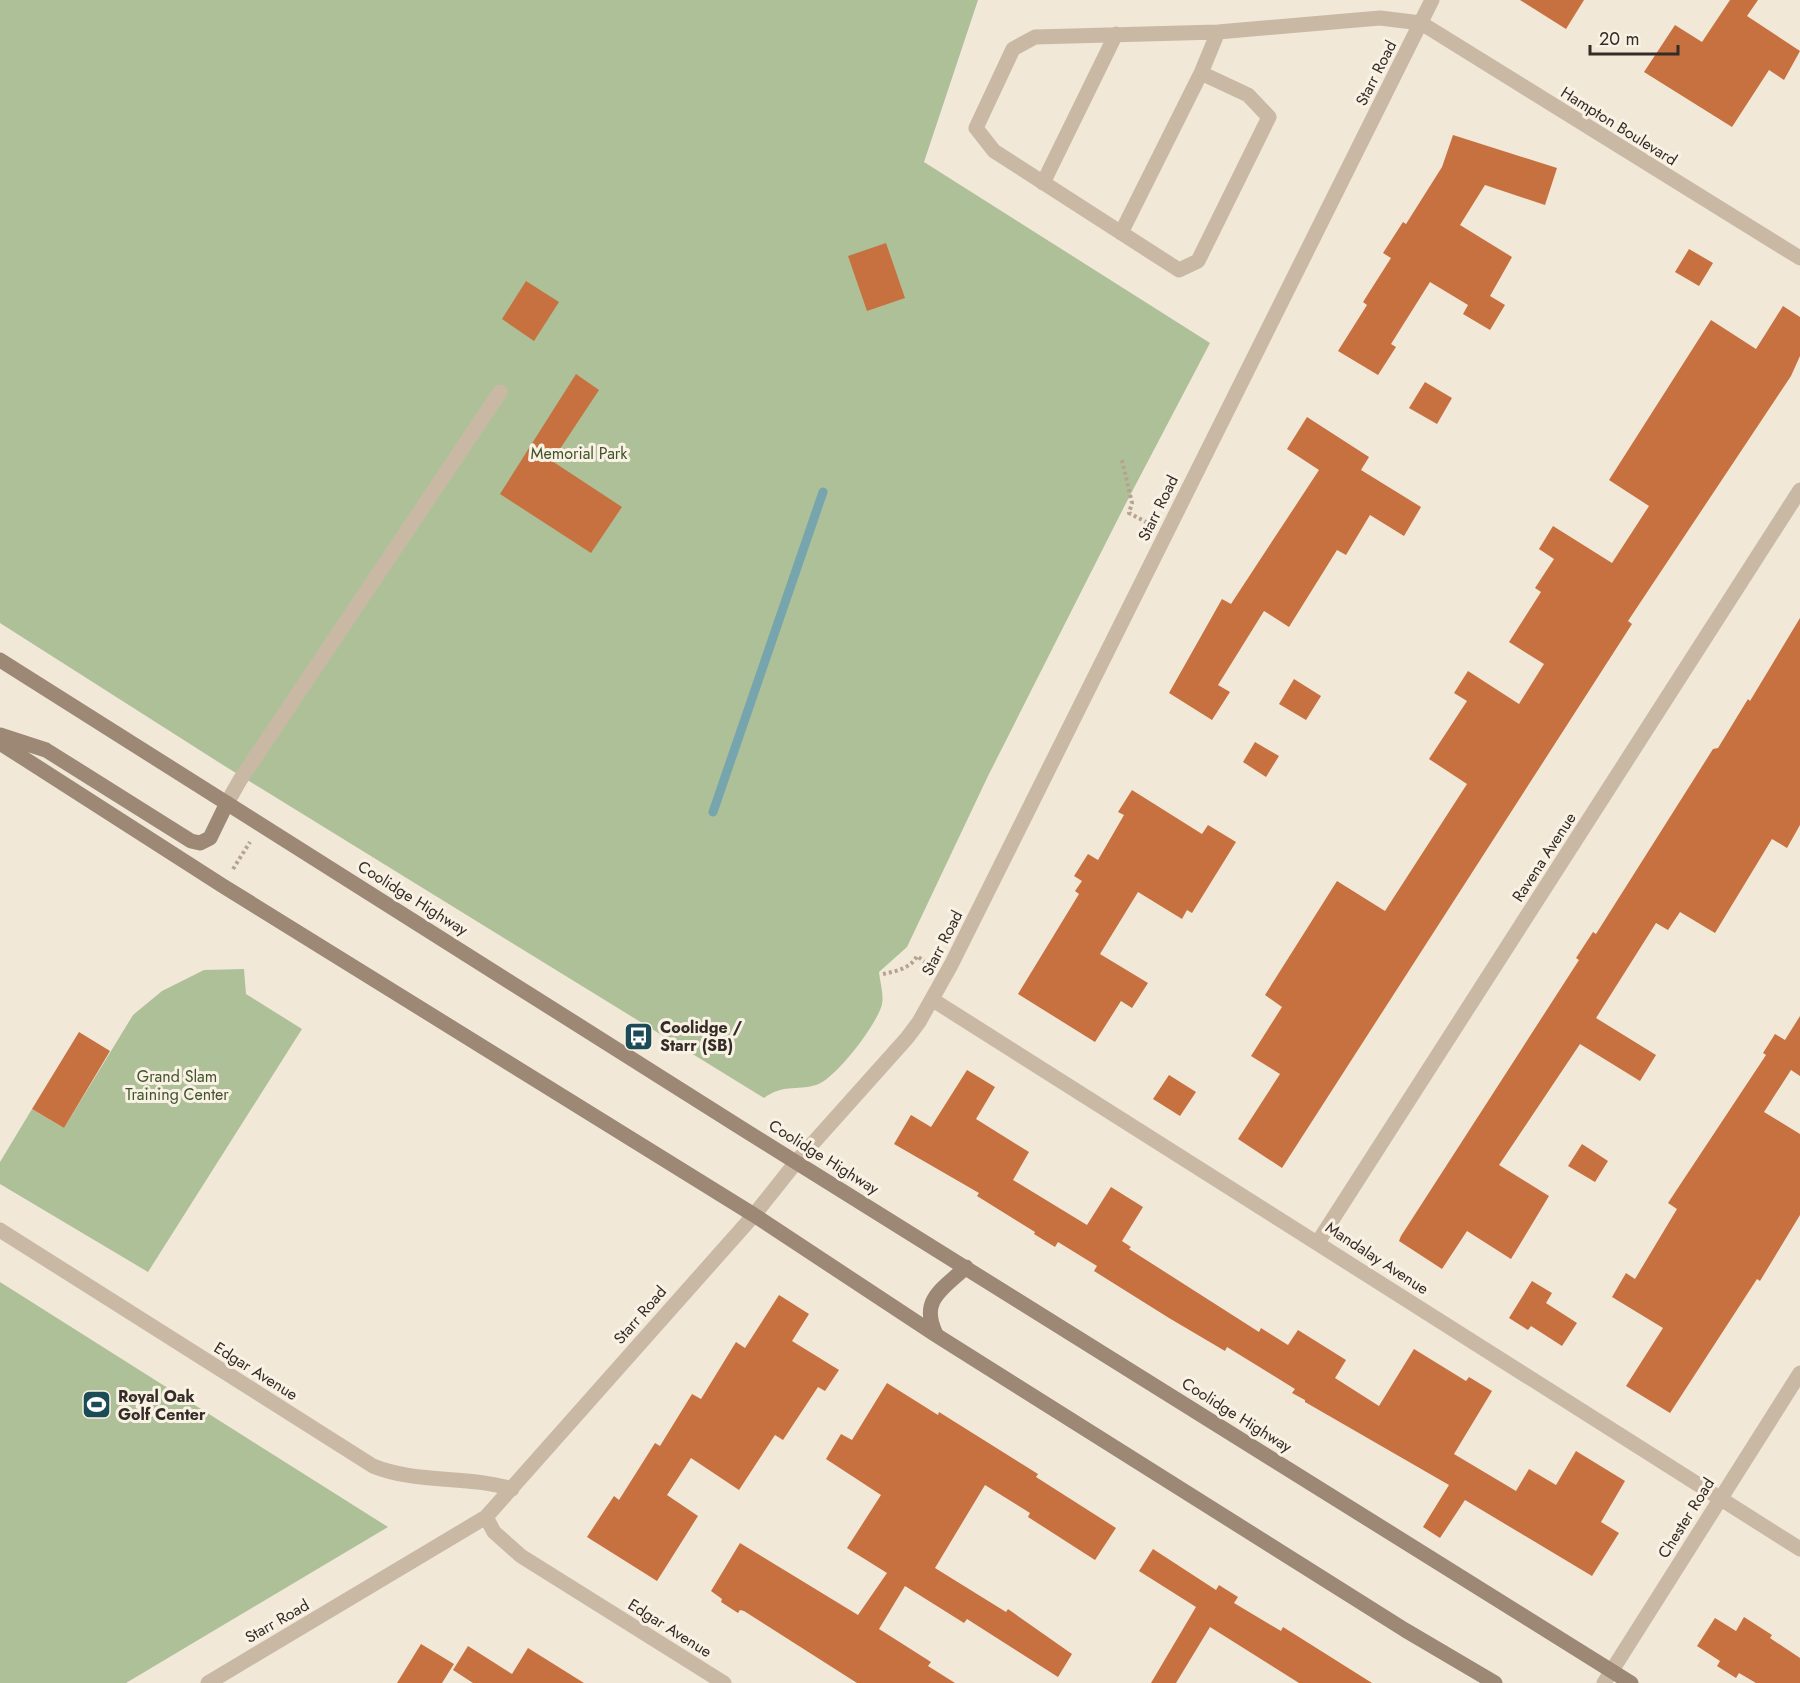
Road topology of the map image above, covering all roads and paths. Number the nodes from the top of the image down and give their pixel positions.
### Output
1 (1432, 0) edge
2 (1421, 23) junction
3 (1218, 32) junction
4 (1116, 34) junction
5 (1201, 73) junction
6 (1043, 183) junction
7 (1121, 232) junction
8 (1800, 258) edge
9 (500, 392) dead end
10 (1122, 460) dead end
11 (1800, 490) edge
12 (1166, 533) junction
13 (0, 660) edge
14 (0, 671) edge
15 (29, 678) junction
16 (0, 735) edge
17 (0, 743) edge
18 (227, 803) junction
19 (252, 840) dead end
20 (231, 872) dead end
21 (883, 974) dead end
22 (945, 975) junction
23 (933, 999) junction
24 (797, 1161) junction
25 (754, 1215) junction
26 (0, 1230) edge
27 (1318, 1242) junction
28 (966, 1266) junction
29 (936, 1335) junction
30 (1800, 1372) edge
31 (512, 1489) junction
32 (1720, 1498) junction
33 (486, 1517) junction
34 (1800, 1549) edge
35 (1608, 1677) edge
36 (208, 1683) edge
37 (724, 1683) edge
38 (1495, 1683) edge
39 (1631, 1683) edge

1 - 2 street, Starr Road
2 - 3 street
2 - 8 street, Hampton Boulevard
2 - 12 street, Starr Road
3 - 4 street
3 - 5 street
4 - 6 street
4 - 6 street
5 - 7 street
5 - 7 street
6 - 7 street
9 - 18 street
10 - 12 path
11 - 27 street, Ravena Avenue
12 - 22 street, Starr Road
13 - 15 main road, Coolidge Highway
14 - 15 main road
15 - 18 main road, Coolidge Highway
16 - 18 main road
17 - 25 main road
18 - 24 main road, Coolidge Highway
19 - 20 path
21 - 22 path
22 - 23 street, Starr Road
23 - 24 street, Starr Road
23 - 27 street, Mandalay Avenue
24 - 25 street, Starr Road
24 - 28 main road, Coolidge Highway
25 - 29 main road
25 - 31 street, Starr Road
26 - 31 street, Edgar Avenue
27 - 32 street, Mandalay Avenue
28 - 29 main road
28 - 35 main road, Coolidge Highway
29 - 38 main road
30 - 32 street, Chester Road
31 - 33 street, Starr Road
32 - 34 street, Mandalay Avenue
32 - 35 street, Chester Road
33 - 36 street, Starr Road
33 - 37 street, Edgar Avenue
35 - 39 main road, Coolidge Highway

